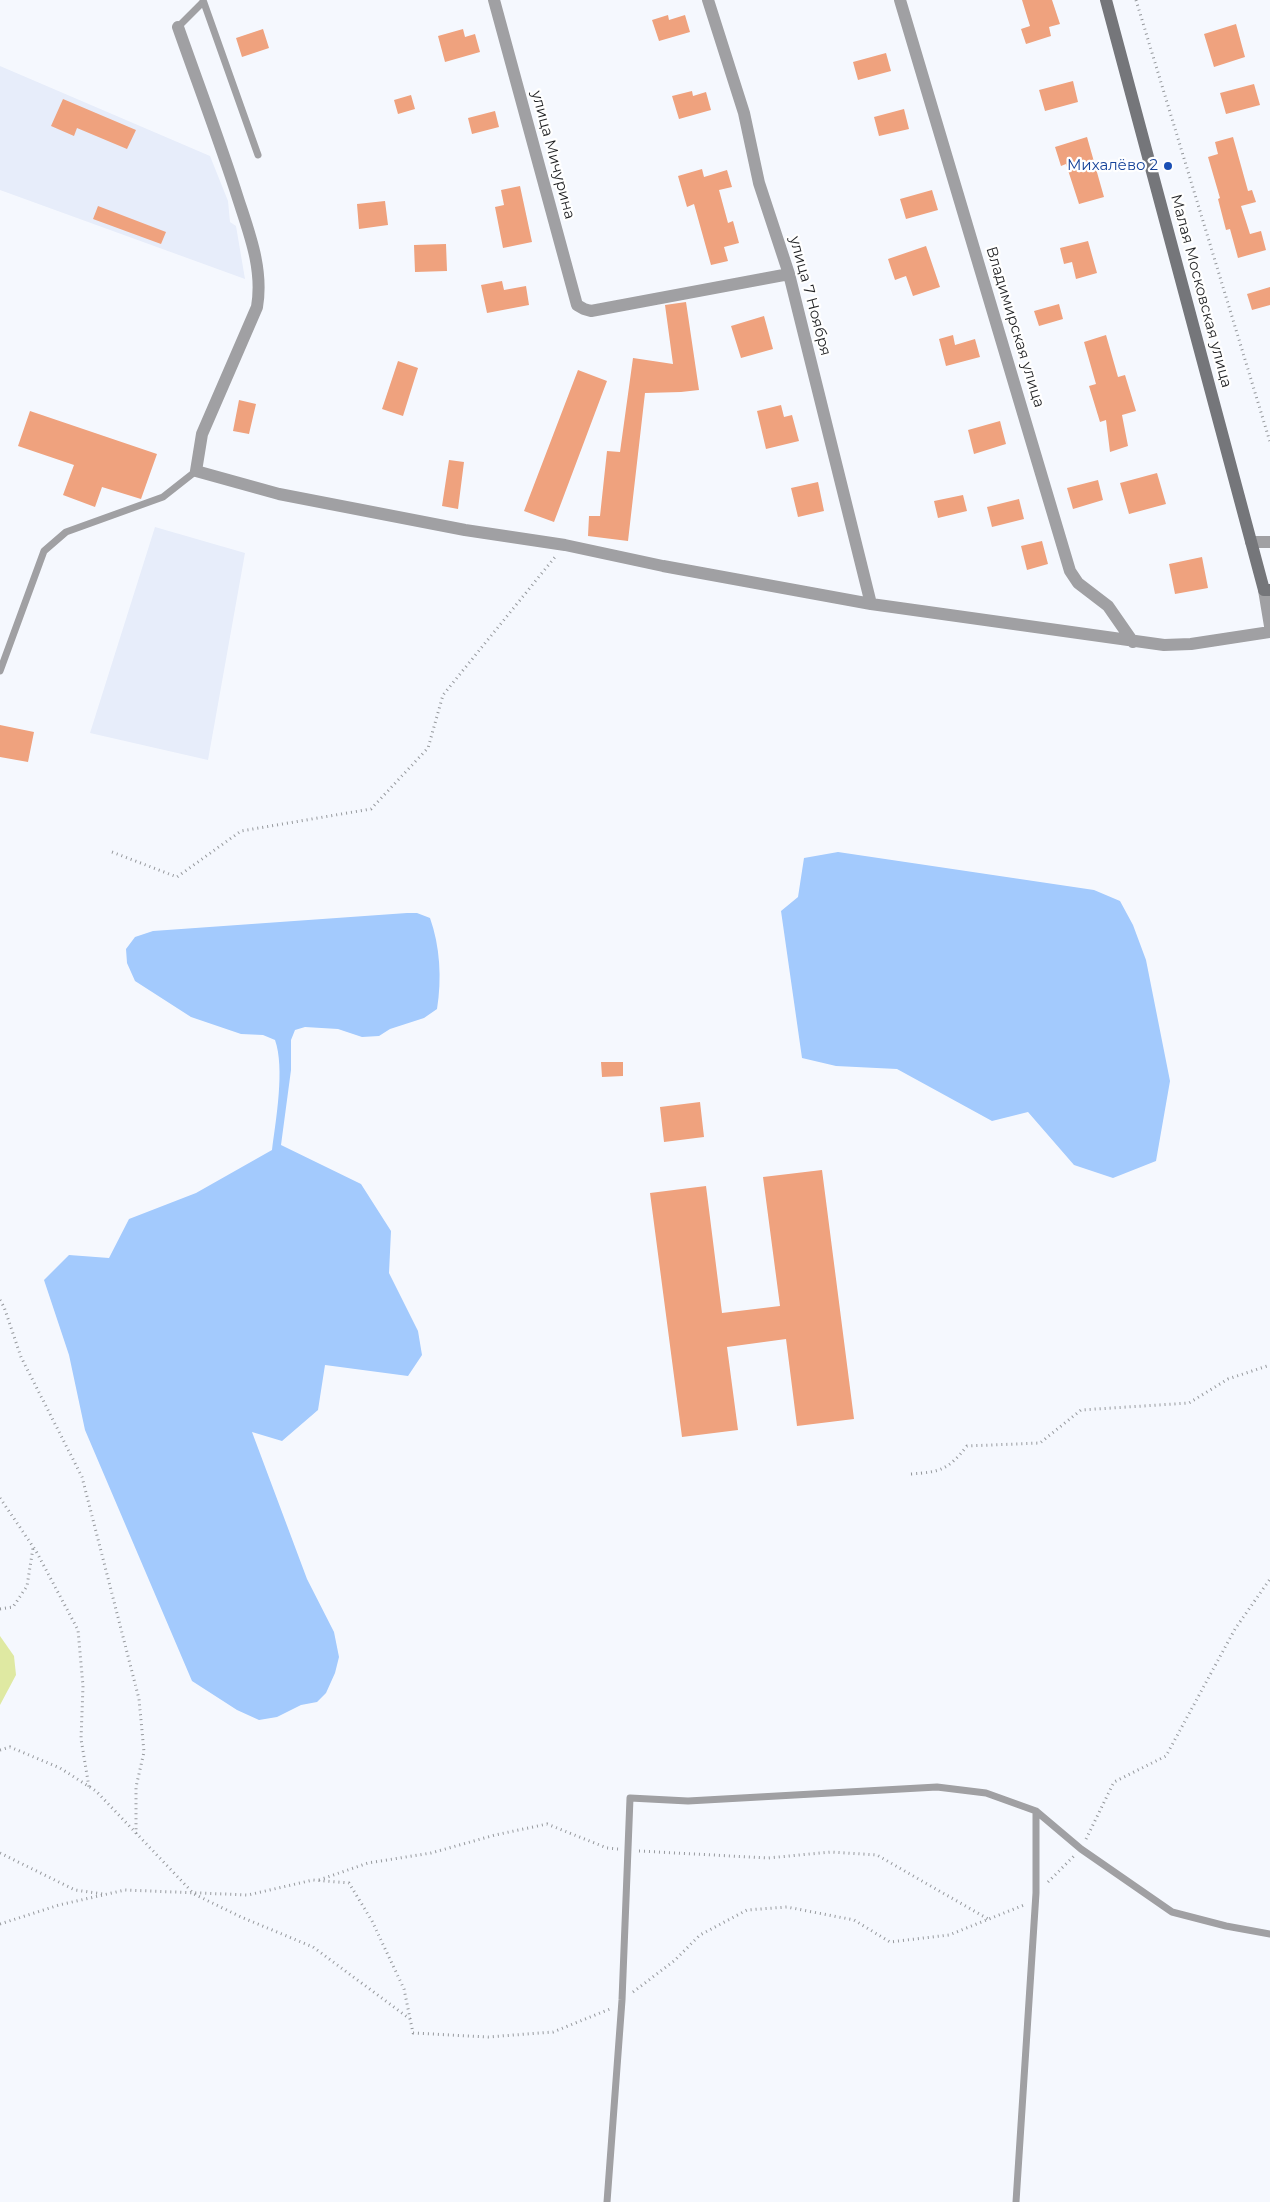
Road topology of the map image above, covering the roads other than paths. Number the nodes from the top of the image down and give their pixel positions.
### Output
1 (494, 0) edge
2 (708, 0) edge
3 (900, 0) edge
4 (1106, 0) edge
5 (203, 1) edge
6 (178, 27) joint
7 (258, 156) dead end
8 (789, 274) junction
9 (196, 471) junction
10 (1251, 542) junction
11 (1270, 542) edge
12 (1267, 590) edge
13 (871, 604) junction
14 (1270, 626) edge
15 (1270, 632) edge
16 (1133, 642) junction
17 (0, 671) edge
18 (1036, 1811) junction
19 (1270, 1934) edge
20 (608, 2202) edge
21 (1016, 2202) edge

1 - 8 street, улица Мичурина
2 - 8 street, улица 7 Ноября
3 - 16 street, Владимирская улица
4 - 10 main road, Малая Московская улица
5 - 6 lane
5 - 7 lane
6 - 9 street
8 - 13 street, улица 7 Ноября
9 - 13 street
9 - 17 lane
10 - 11 street
10 - 12 main road, Малая Московская улица
12 - 14 street
13 - 16 street
15 - 16 street
18 - 19 lane
18 - 20 lane
18 - 21 lane

